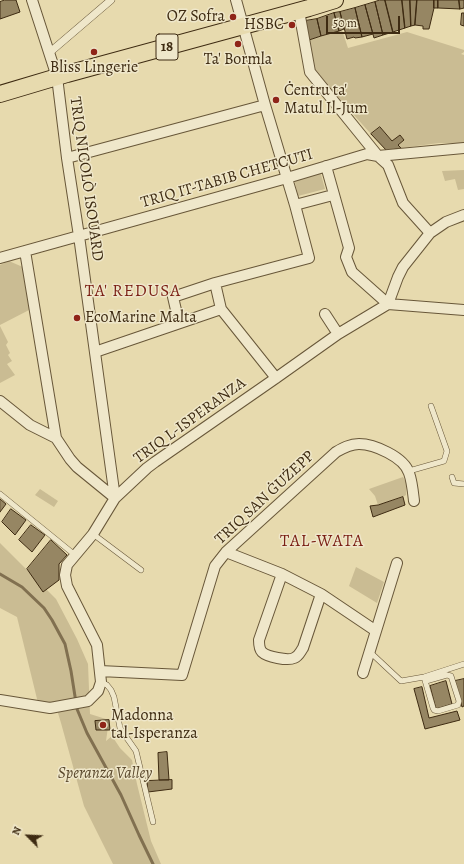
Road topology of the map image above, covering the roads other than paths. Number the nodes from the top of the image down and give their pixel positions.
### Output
1 (32, 0) edge
2 (111, 0) edge
3 (236, 0) edge
4 (335, 0) edge
5 (305, 6) edge
6 (243, 26) junction
7 (49, 53) junction
8 (57, 77) junction
9 (0, 94) edge
10 (265, 105) junction
11 (464, 148) edge
12 (378, 156) junction
13 (67, 158) junction
14 (326, 166) junction
15 (287, 178) junction
16 (333, 195) junction
17 (295, 205) junction
18 (464, 215) edge
19 (430, 233) junction
20 (79, 236) junction
21 (25, 251) junction
22 (0, 258) edge
23 (215, 283) junction
24 (388, 304) junction
25 (221, 309) junction
26 (464, 310) edge
27 (325, 314) dead end
28 (180, 323) junction
29 (338, 334) junction
30 (95, 352) junction
31 (276, 378) junction
32 (0, 401) edge
33 (431, 406) dead end
34 (56, 438) junction
35 (409, 471) junction
36 (452, 477) dead end
37 (464, 484) edge
38 (0, 494) edge
39 (115, 498) junction
40 (414, 500) dead end
41 (93, 534) junction
42 (226, 552) junction
43 (75, 555) junction
44 (397, 563) dead end
45 (141, 570) dead end
46 (282, 574) junction
47 (321, 594) junction
48 (376, 631) junction
49 (370, 652) junction
50 (464, 664) edge
51 (100, 671) junction
52 (363, 673) dead end
53 (425, 679) junction
54 (101, 682) junction
55 (0, 700) edge
56 (154, 822) dead end

1 - 7 street, TRIQ NICOLÒ ISOUARD
2 - 7 street
3 - 6 street
4 - 5 main road, 18
5 - 6 main road, 18
5 - 12 street
6 - 8 main road, 18
6 - 10 street
7 - 8 street, TRIQ NICOLÒ ISOUARD
8 - 9 main road, 18
8 - 13 street, TRIQ NICOLÒ ISOUARD
10 - 13 street
10 - 15 street
11 - 12 street, TRIQ IT-TABIB CHETCUTI
12 - 14 street, TRIQ IT-TABIB CHETCUTI
12 - 19 street
13 - 20 street, TRIQ NICOLÒ ISOUARD
14 - 15 street, TRIQ IT-TABIB CHETCUTI
14 - 16 street
15 - 17 street
15 - 20 street, TRIQ IT-TABIB CHETCUTI
16 - 17 street
16 - 24 street
17 - 23 street
18 - 19 street
19 - 24 street
20 - 21 street, TRIQ IT-TABIB CHETCUTI
20 - 30 street, TRIQ NICOLÒ ISOUARD
21 - 22 street, TRIQ IT-TABIB CHETCUTI
21 - 34 street
23 - 25 street
23 - 28 street
24 - 26 street
24 - 29 street, TRIQ L-ISPERANZA
25 - 28 street
25 - 31 street
27 - 29 street
28 - 30 street
29 - 31 street, TRIQ L-ISPERANZA
30 - 39 street, TRIQ NICOLÒ ISOUARD
31 - 39 street, TRIQ L-ISPERANZA
32 - 34 street
33 - 35 lane
34 - 39 street
35 - 40 street
35 - 42 street, TRIQ SAN ĠUŻEPP
36 - 37 lane
38 - 43 lane
39 - 41 street, TRIQ L-ISPERANZA
41 - 43 street, TRIQ L-ISPERANZA
41 - 45 lane
42 - 46 street
42 - 51 street, TRIQ SAN ĠUŻEPP
43 - 51 street, TRIQ L-ISPERANZA
44 - 48 street
46 - 47 street
46 - 47 street
47 - 48 street
48 - 49 street
49 - 52 street
49 - 53 lane
50 - 53 lane
51 - 54 street, TRIQ L-ISPERANZA
53 - 53 lane
54 - 55 street
54 - 56 lane

